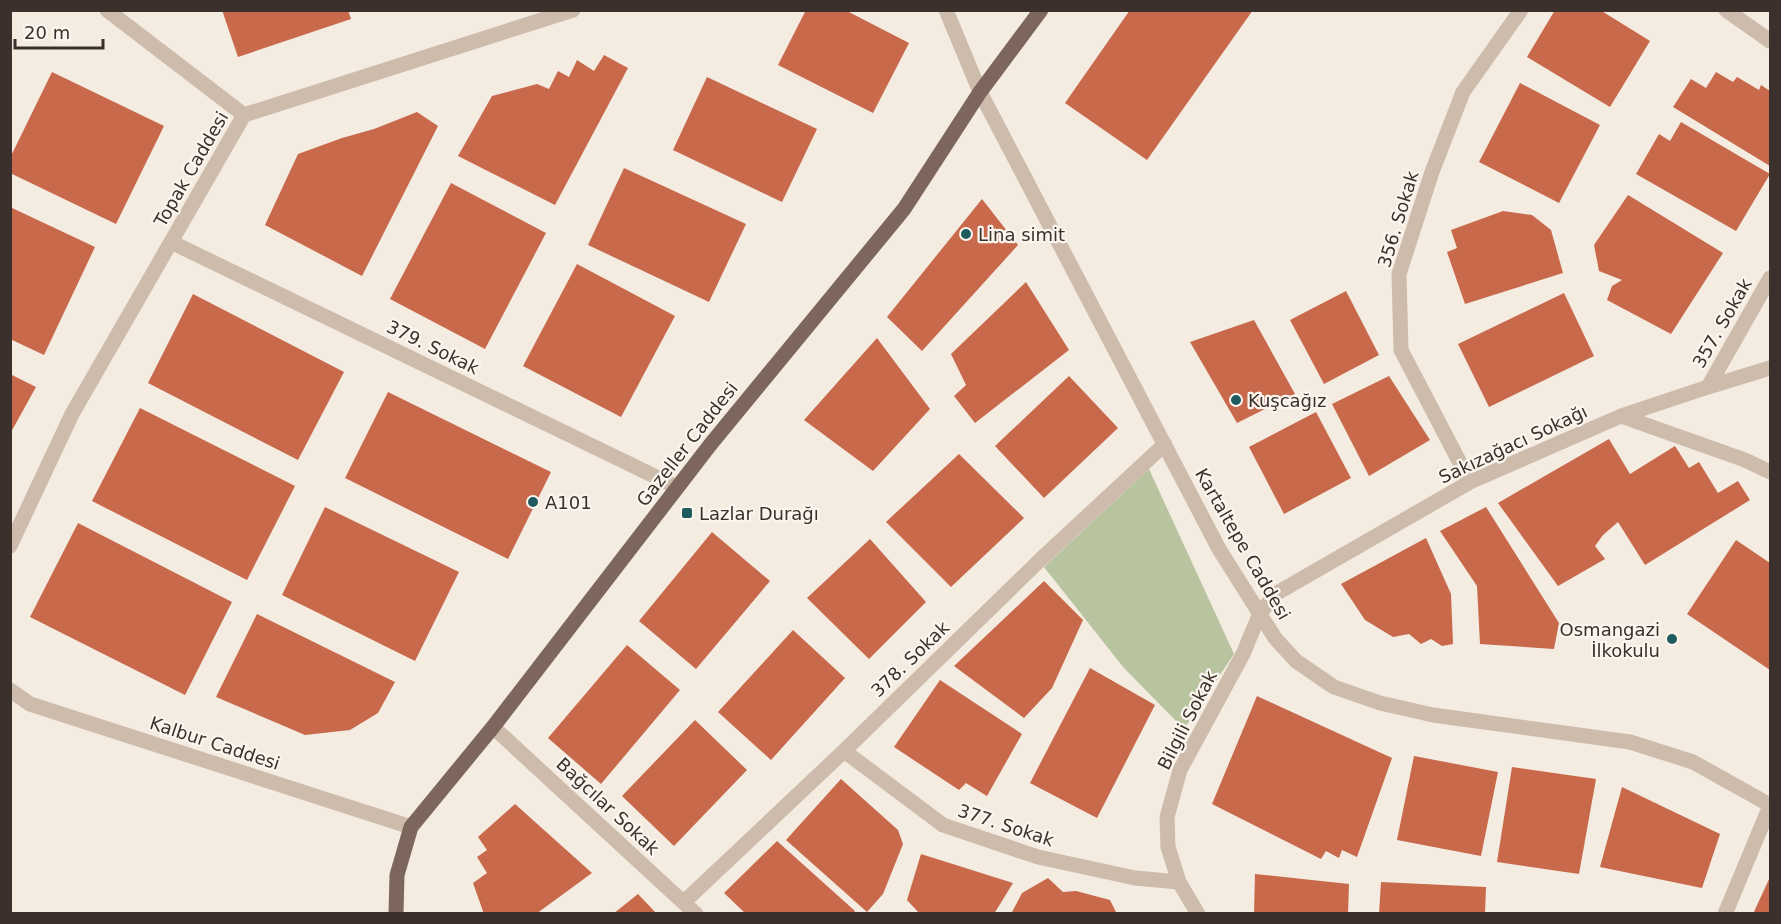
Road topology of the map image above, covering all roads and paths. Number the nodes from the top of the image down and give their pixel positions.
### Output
1 (107, 10) edge
2 (573, 10) edge
3 (946, 10) edge
4 (1041, 10) edge
5 (1521, 10) edge
6 (1726, 10) edge
7 (1770, 41) edge
8 (981, 92) junction
9 (244, 115) junction
10 (171, 242) junction
11 (1770, 278) edge
12 (1770, 368) edge
13 (1708, 387) junction
14 (1621, 416) junction
15 (1165, 444) junction
16 (1770, 472) edge
17 (1470, 482) junction
18 (677, 487) junction
19 (10, 546) edge
20 (1260, 613) junction
21 (10, 690) edge
22 (493, 727) junction
23 (844, 751) junction
24 (1770, 806) edge
25 (411, 827) junction
26 (1179, 882) junction
27 (684, 902) junction
28 (396, 914) edge
29 (696, 914) edge
30 (1198, 914) edge
31 (1725, 914) edge

1 - 9 street
2 - 9 street, Topak Caddesi
3 - 8 street
4 - 8 main road, Gazeller Caddesi
5 - 17 street, 356. Sokak
6 - 7 street
8 - 15 street, Kartaltepe Caddesi
8 - 18 main road, Gazeller Caddesi
9 - 10 street, Topak Caddesi
10 - 18 street, 379. Sokak
10 - 19 street, Topak Caddesi
11 - 13 street, 357. Sokak
12 - 13 street, Sakızağacı Sokağı
13 - 14 street, Sakızağacı Sokağı
14 - 16 street
14 - 17 street, Sakızağacı Sokağı
15 - 20 street, Kartaltepe Caddesi
15 - 23 street, 378. Sokak
17 - 20 street, Sakızağacı Sokağı
18 - 22 main road, Gazeller Caddesi
20 - 24 street, Kartaltepe Caddesi
20 - 26 street, Bilgili Sokak
21 - 25 street, Kalbur Caddesi
22 - 25 main road, Gazeller Caddesi
22 - 27 street, Bağcılar Sokak
23 - 26 street, 377. Sokak
23 - 27 street, 378. Sokak
24 - 31 street
25 - 28 main road, Gazeller Caddesi
26 - 30 street, Bilgili Sokak
27 - 29 street, Bağcılar Sokak

